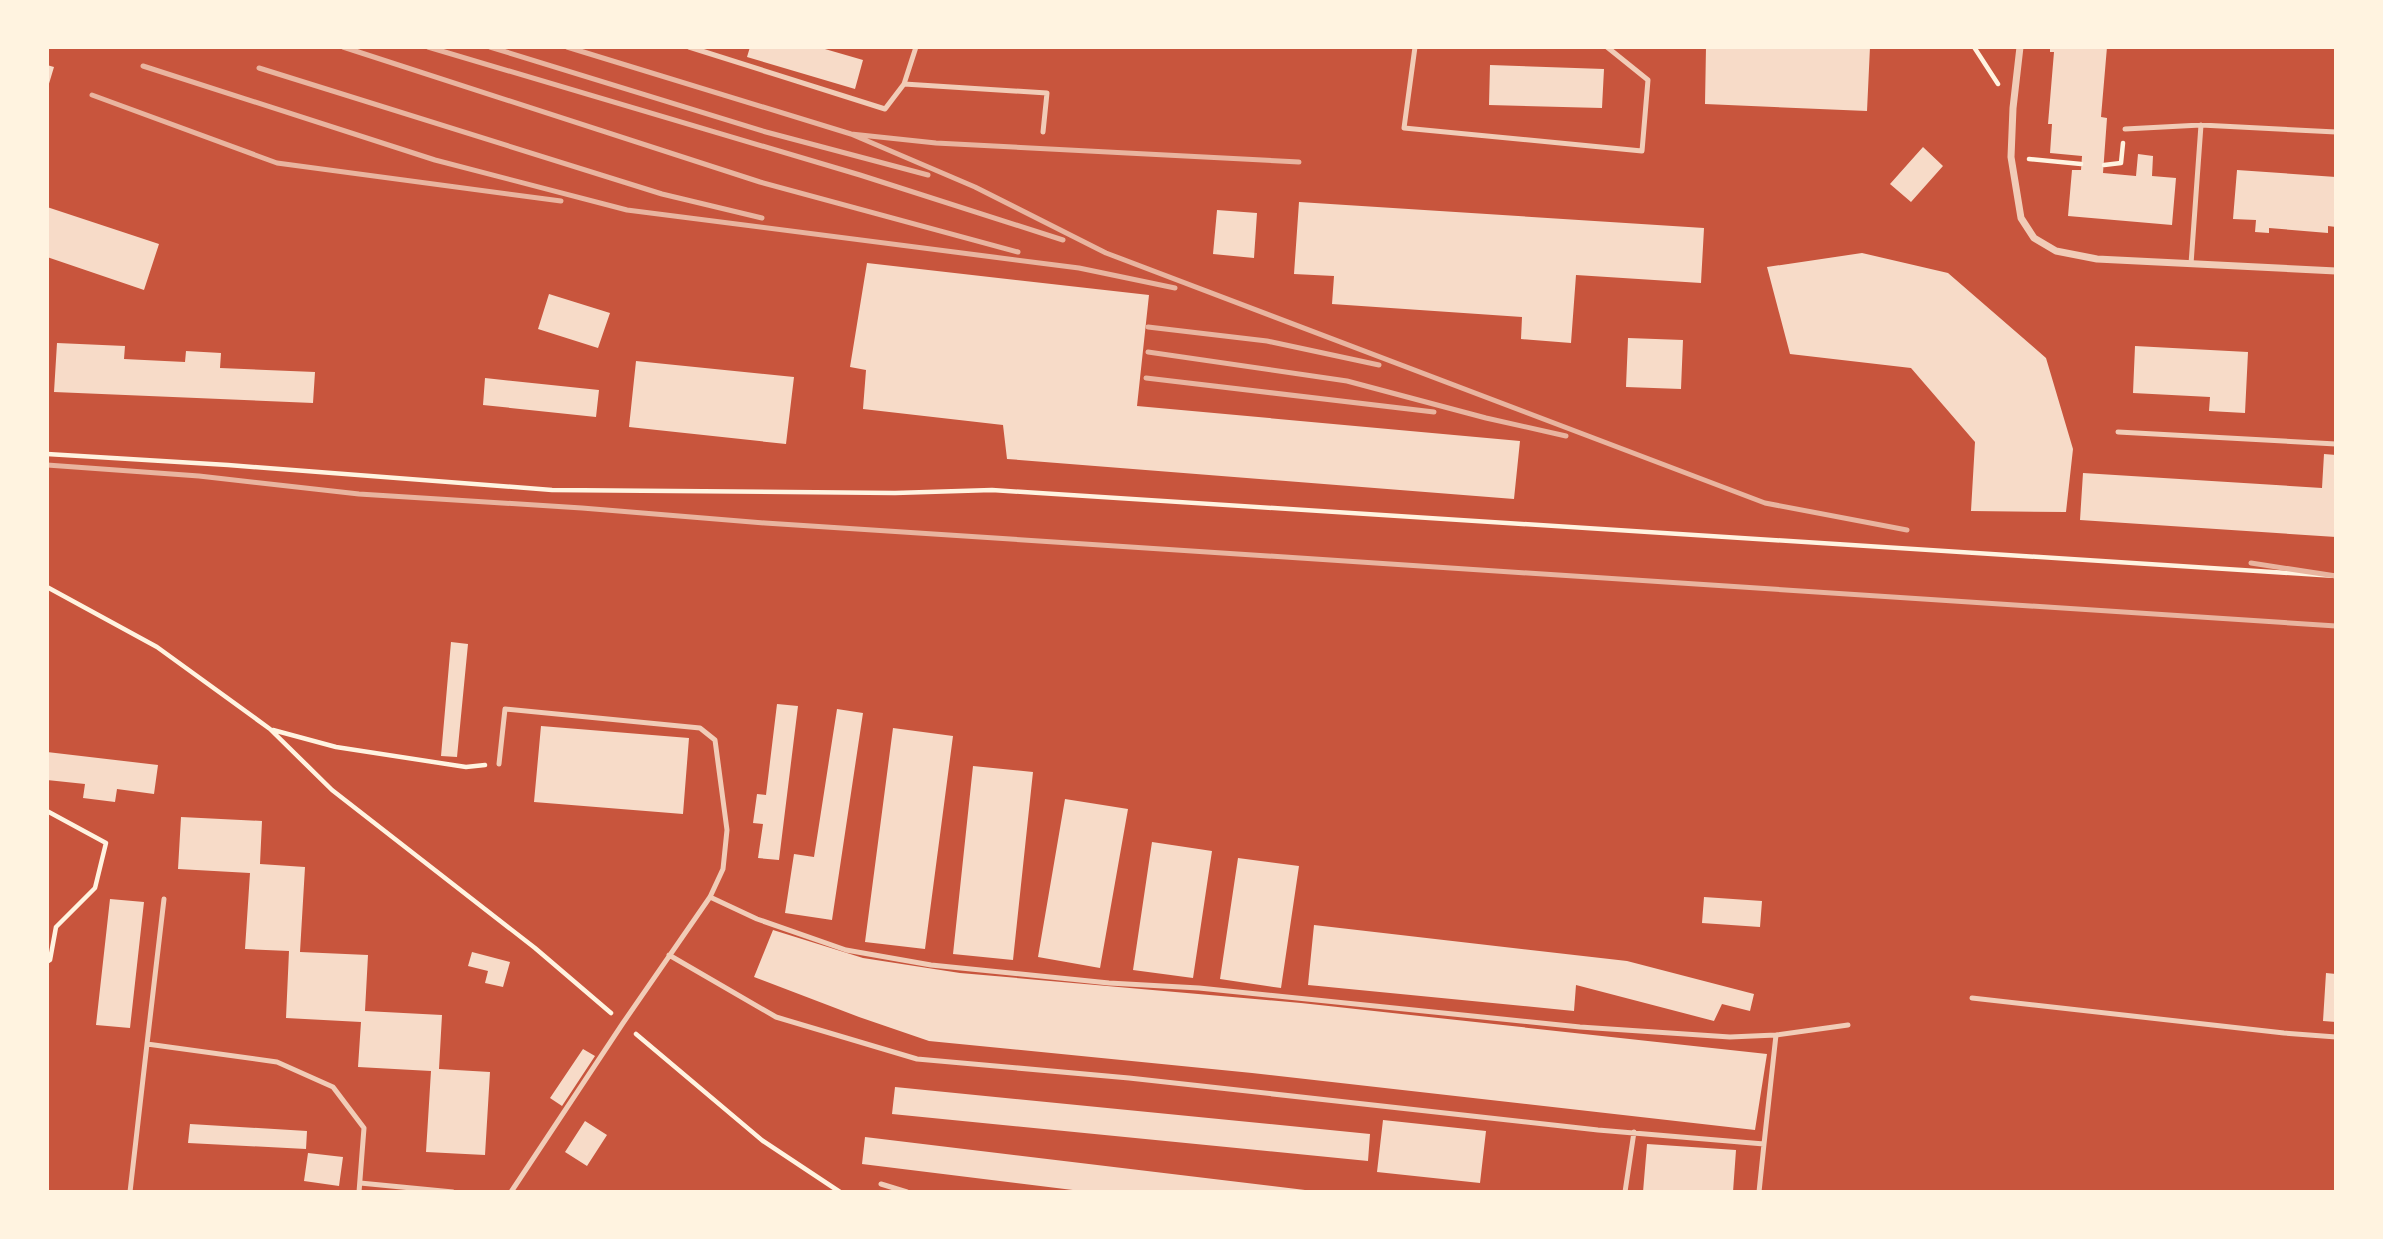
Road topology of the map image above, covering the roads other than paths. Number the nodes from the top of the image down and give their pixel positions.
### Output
1 (689, 47) edge
2 (916, 47) edge
3 (1415, 47) edge
4 (1607, 47) edge
5 (2020, 47) edge
6 (904, 84) junction
7 (2201, 125) junction
8 (2125, 129) road end
9 (1043, 132) dead end
10 (2336, 132) edge
11 (2191, 264) junction
12 (2336, 271) edge
13 (2119, 432) dead end
14 (2336, 444) edge
15 (499, 764) road end
16 (710, 897) junction
17 (164, 899) dead end
18 (669, 955) junction
19 (1972, 998) dead end
20 (1848, 1025) dead end
21 (1776, 1035) junction
22 (2336, 1037) edge
23 (147, 1044) junction
24 (1634, 1132) junction
25 (1764, 1144) junction
26 (360, 1183) junction
27 (881, 1184) dead end
28 (130, 1192) edge
29 (359, 1192) edge
30 (453, 1192) edge
31 (511, 1192) edge
32 (907, 1192) edge
33 (1625, 1192) edge
34 (1759, 1192) edge

1 - 6 lane
2 - 6 lane
3 - 4 lane
5 - 11 street
6 - 9 lane
7 - 8 lane
7 - 10 lane
7 - 11 lane
11 - 12 street
13 - 14 lane
15 - 16 lane
16 - 18 lane
16 - 21 lane
17 - 23 lane
18 - 24 lane
18 - 31 lane
19 - 22 lane
20 - 21 lane
21 - 25 lane
23 - 26 lane
23 - 28 lane
24 - 25 lane
24 - 33 lane
25 - 34 lane
26 - 29 lane
26 - 30 lane
27 - 32 lane

